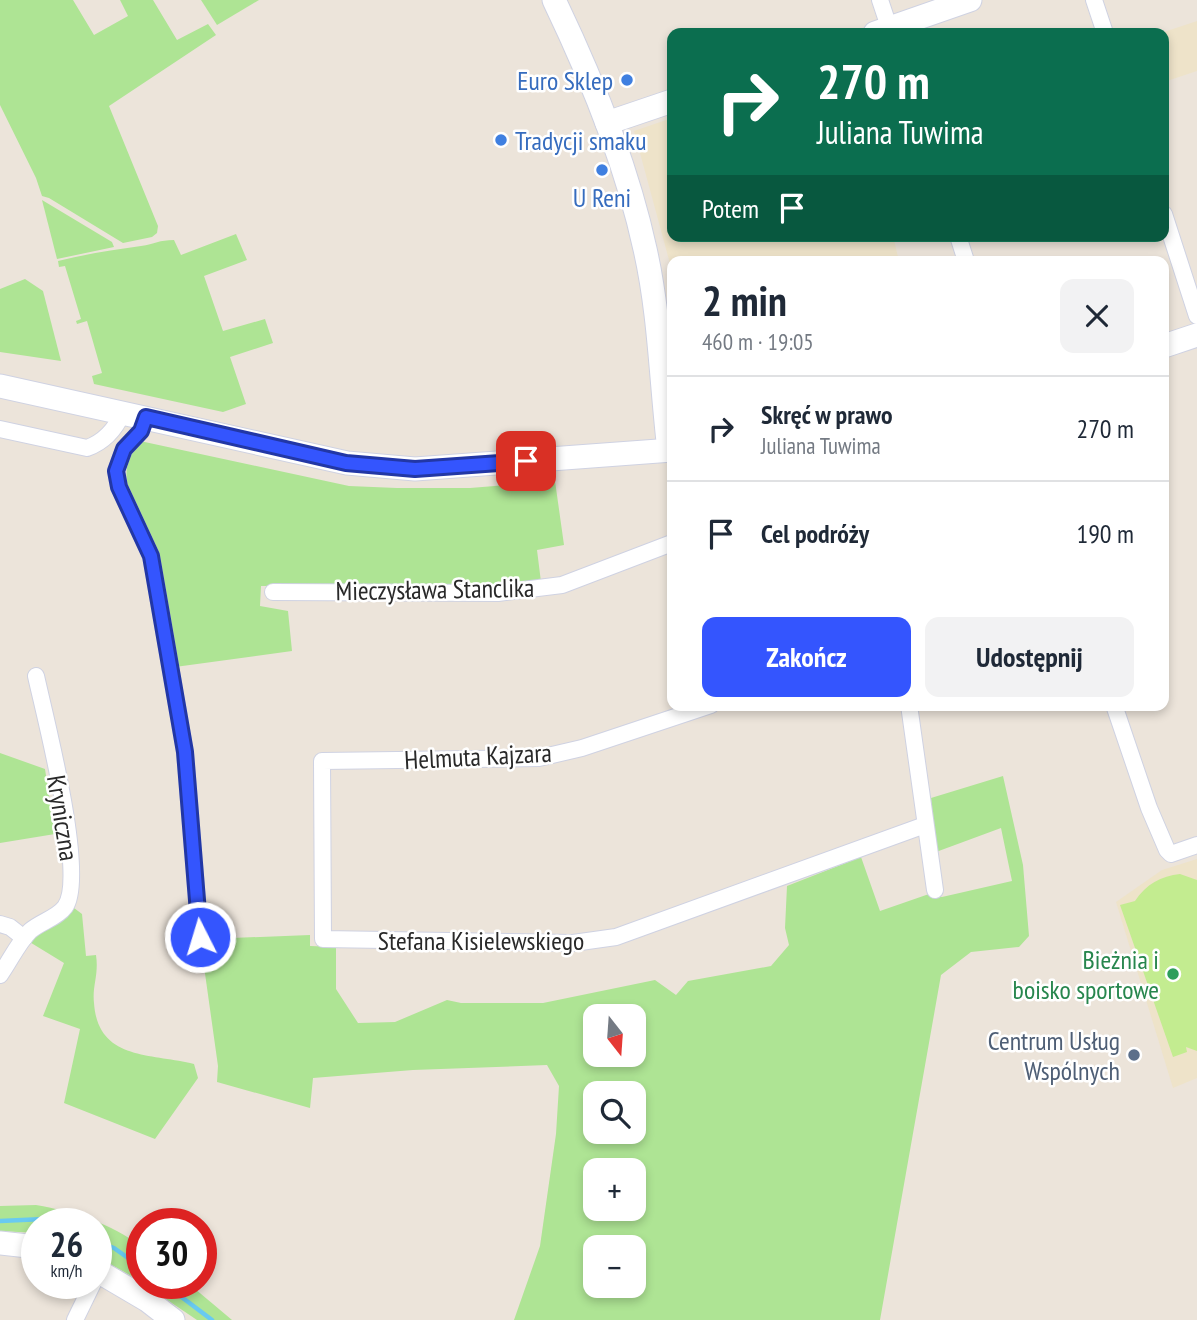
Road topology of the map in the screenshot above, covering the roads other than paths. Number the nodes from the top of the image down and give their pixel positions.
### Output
1 (554, 0) edge
2 (880, 0) edge
3 (970, 0) edge
4 (1094, 0) edge
5 (884, 28) edge
6 (896, 28) edge
7 (1103, 28) edge
8 (667, 103) edge
9 (607, 123) junction
10 (1169, 229) edge
11 (1197, 316) edge
12 (1197, 335) edge
13 (1169, 344) edge
14 (0, 386) edge
15 (123, 412) junction
16 (146, 417) junction
17 (667, 419) edge
18 (0, 429) edge
19 (667, 454) edge
20 (667, 545) edge
21 (273, 592) dead end
22 (36, 676) dead end
23 (693, 711) edge
24 (910, 711) edge
25 (1116, 711) edge
26 (322, 761) joint
27 (925, 825) junction
28 (1197, 845) edge
29 (935, 890) dead end
30 (0, 924) edge
31 (200, 937) dead end
32 (24, 938) junction
33 (0, 975) edge
34 (0, 1243) edge
35 (21, 1245) edge
36 (112, 1283) edge
37 (85, 1299) edge
38 (75, 1320) edge
39 (173, 1320) edge

1 - 9 street
2 - 5 street
3 - 6 street
4 - 7 street
8 - 9 street
9 - 17 street
10 - 11 street
12 - 13 street
14 - 15 street
15 - 16 street
15 - 18 street
16 - 19 street
16 - 31 street
20 - 21 street, Mieczysława Stanclika
22 - 32 street, Kryniczna
23 - 26 street, Helmuta Kajzara
24 - 27 street
25 - 28 street
26 - 27 street, Stefana Kisielewskiego
27 - 29 street
30 - 32 street
32 - 33 street, Kryniczna
34 - 35 street
36 - 39 street
37 - 38 street

